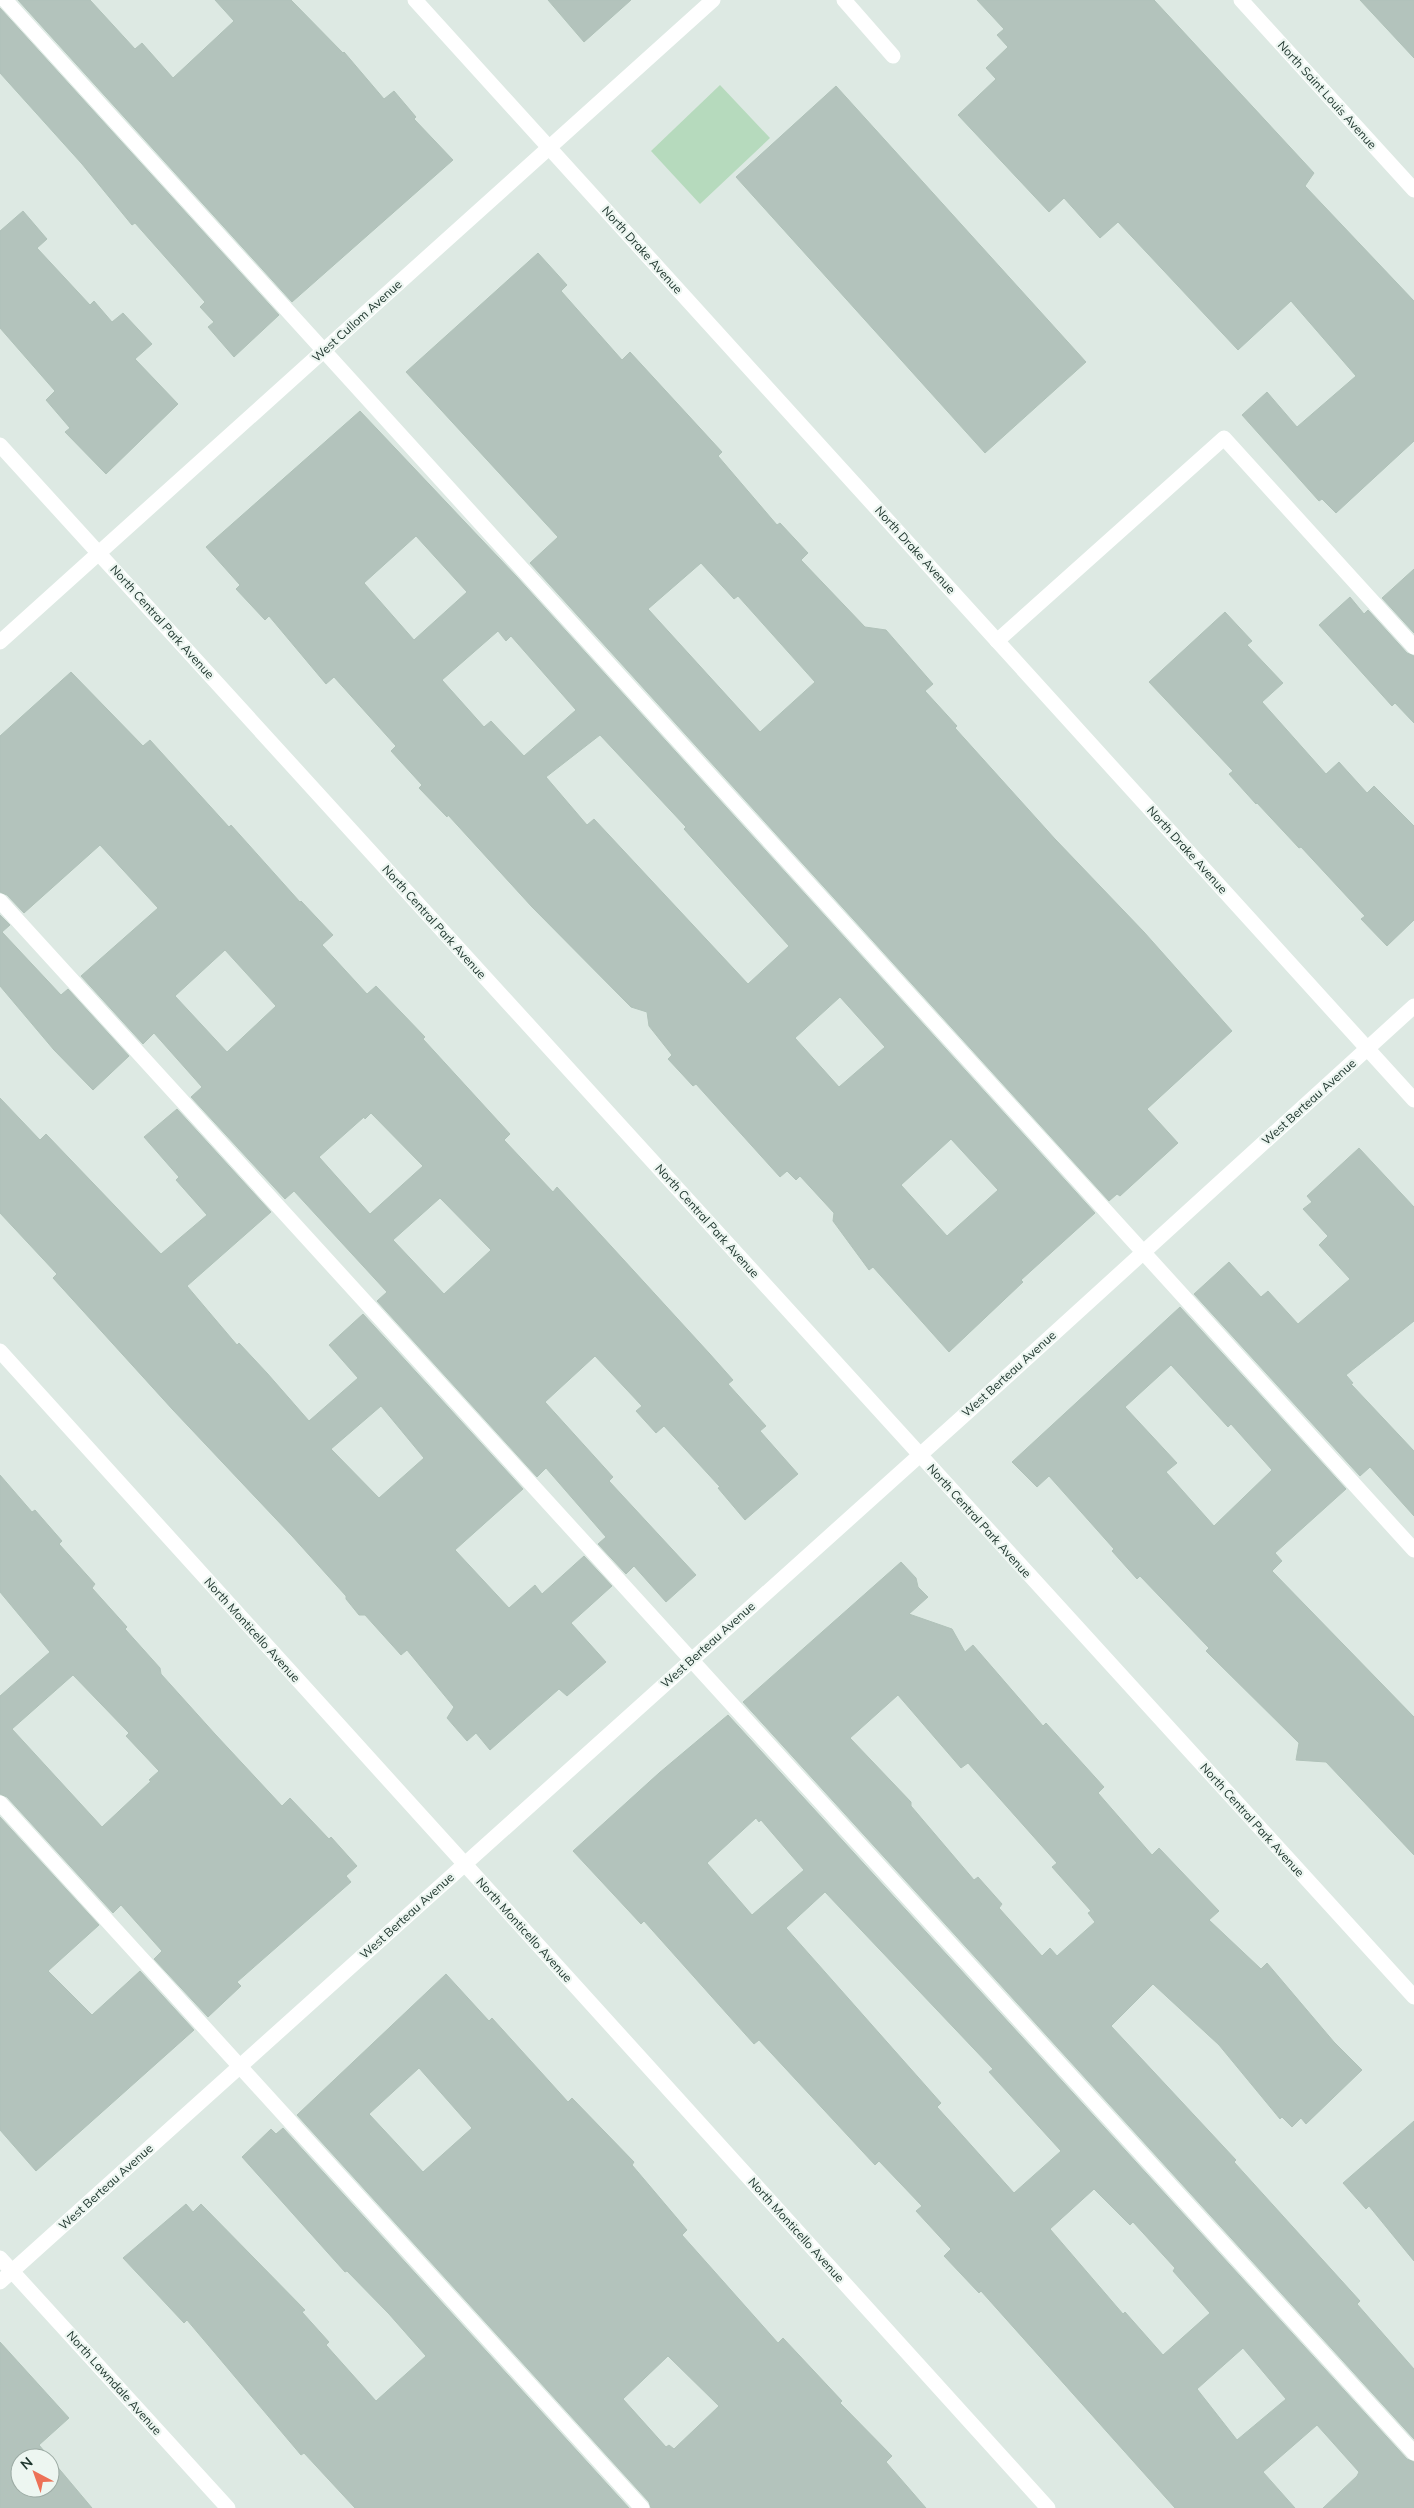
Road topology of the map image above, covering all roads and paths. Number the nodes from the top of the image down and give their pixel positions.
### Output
1 (5, 0) edge
2 (415, 0) edge
3 (714, 0) edge
4 (844, 0) edge
5 (1241, 0) edge
6 (894, 56) dead end
7 (550, 148) junction
8 (1414, 190) edge
9 (324, 351) junction
10 (0, 445) edge
11 (99, 554) junction
12 (997, 641) junction
13 (0, 642) edge
14 (1414, 648) edge
15 (0, 901) edge
16 (1414, 1006) edge
17 (1368, 1049) junction
18 (1414, 1100) edge
19 (1143, 1253) junction
20 (0, 1352) edge
21 (919, 1455) junction
22 (1414, 1550) edge
23 (692, 1659) junction
24 (0, 1804) edge
25 (465, 1864) junction
26 (1414, 1997) edge
27 (239, 2066) junction
28 (0, 2258) edge
29 (12, 2271) junction
30 (0, 2282) edge
31 (1414, 2453) edge
32 (228, 2508) edge
33 (642, 2508) edge
34 (1048, 2508) edge

1 - 9 street
2 - 7 street, North Drake Avenue
3 - 7 street, West Cullom Avenue
4 - 6 street
5 - 8 street, North Saint Louis Avenue
7 - 9 street, West Cullom Avenue
7 - 12 street, North Drake Avenue
9 - 11 street, West Cullom Avenue
9 - 19 street
10 - 11 street, North Central Park Avenue
11 - 13 street, West Cullom Avenue
11 - 21 street, North Central Park Avenue
12 - 14 street
12 - 17 street, North Drake Avenue
15 - 23 street
16 - 17 street, West Berteau Avenue
17 - 18 street, North Drake Avenue
17 - 19 street, West Berteau Avenue
19 - 21 street, West Berteau Avenue
19 - 22 street
20 - 25 street, North Monticello Avenue
21 - 23 street, West Berteau Avenue
21 - 26 street, North Central Park Avenue
23 - 25 street, West Berteau Avenue
23 - 31 street
24 - 27 street
25 - 27 street, West Berteau Avenue
25 - 34 street, North Monticello Avenue
27 - 29 street, West Berteau Avenue
27 - 33 street
28 - 29 street, North Lawndale Avenue
29 - 30 street, West Berteau Avenue
29 - 32 street, North Lawndale Avenue

